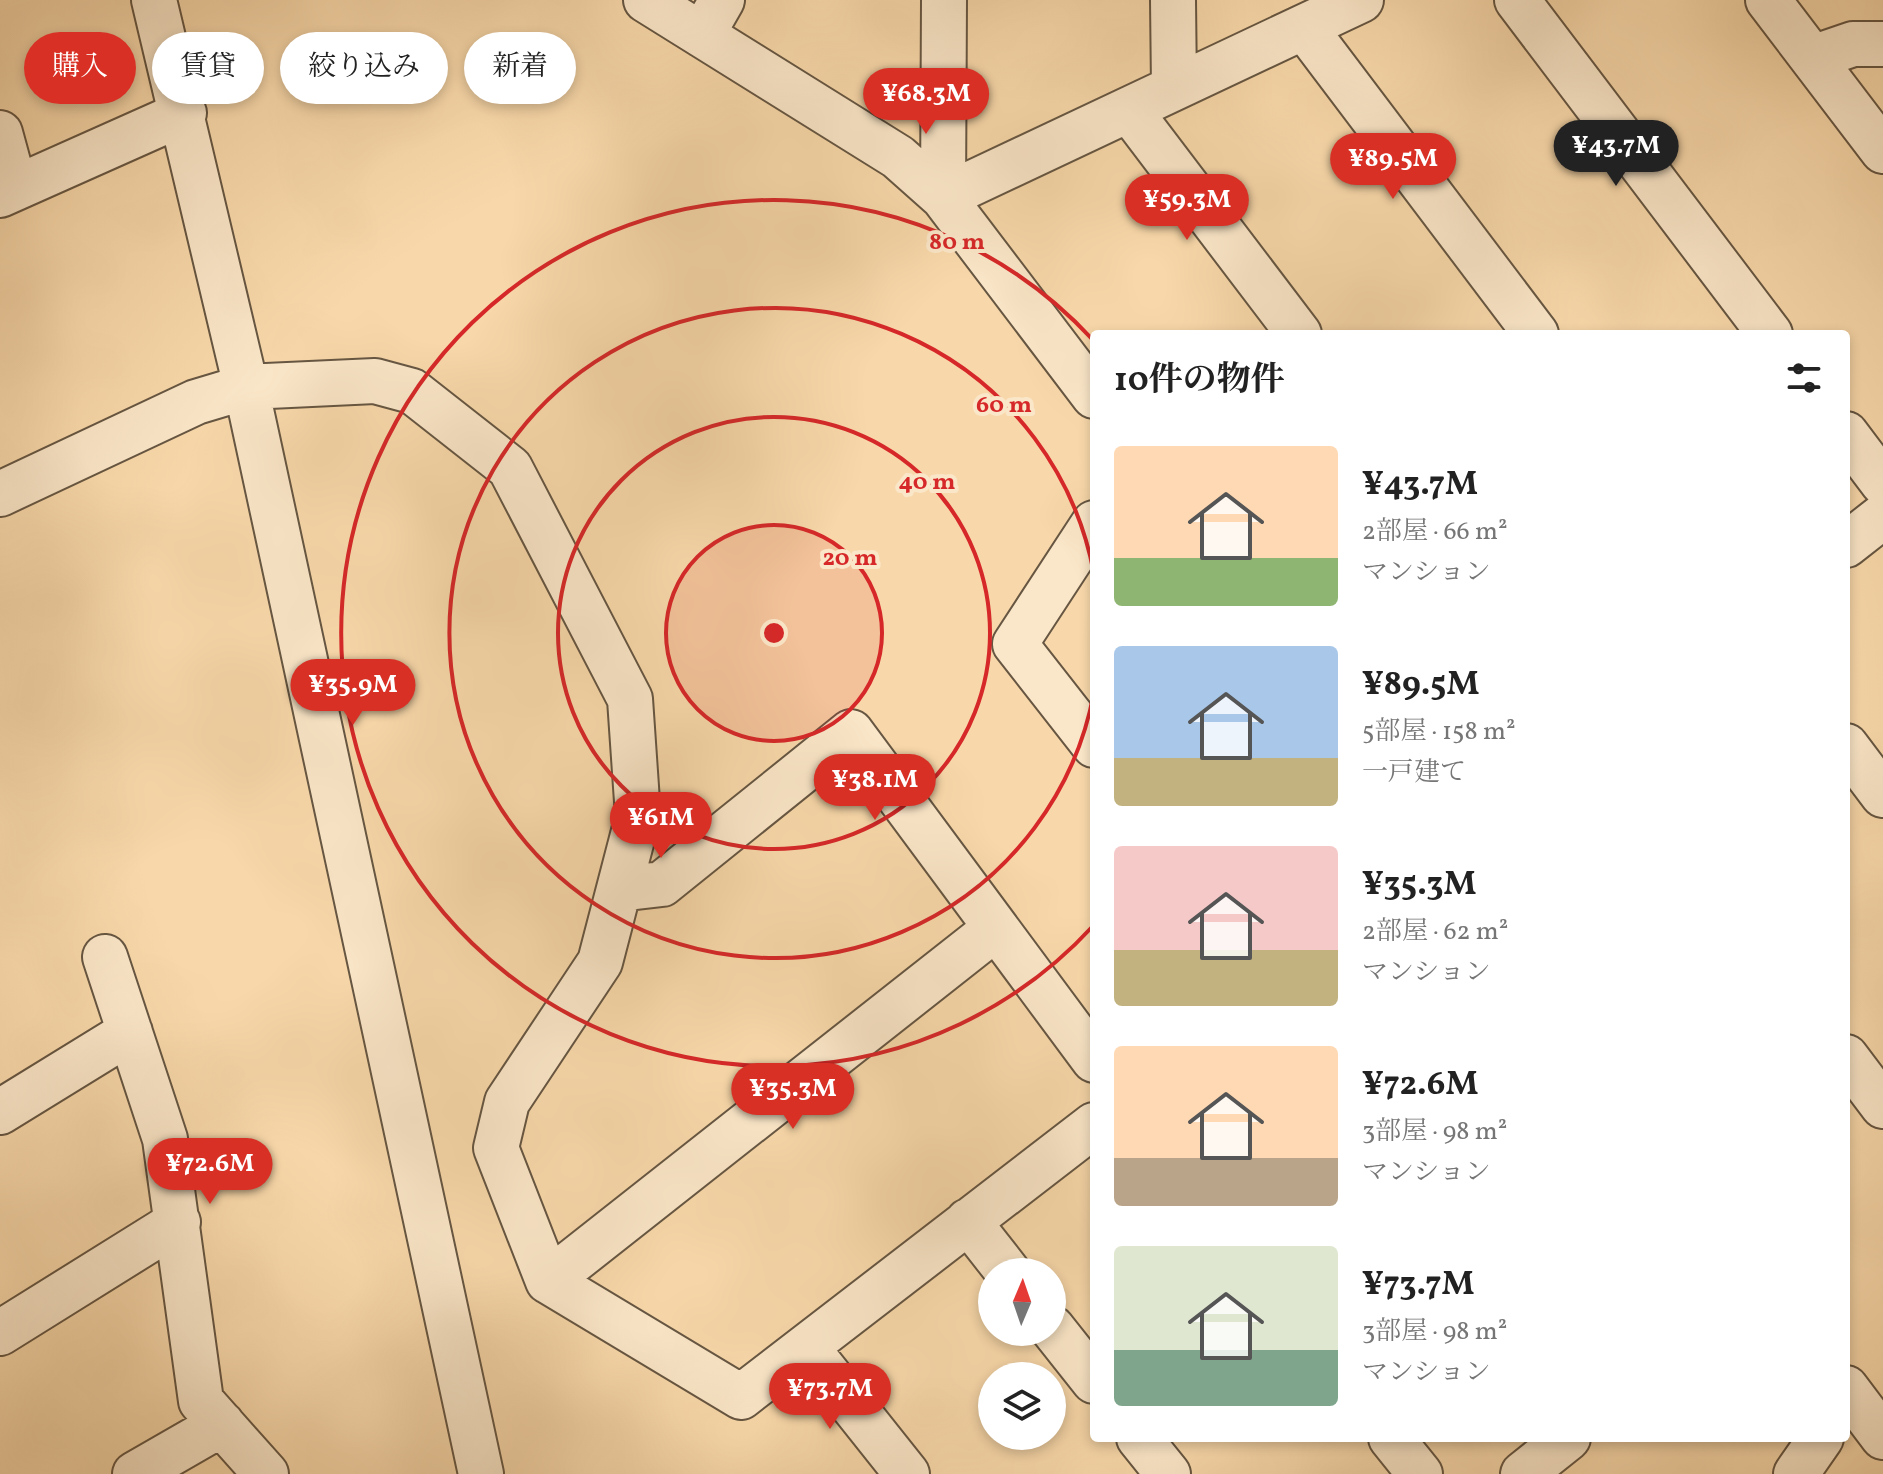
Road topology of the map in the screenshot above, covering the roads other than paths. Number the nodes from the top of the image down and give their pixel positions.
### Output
1 (154, 0) edge
2 (646, 0) edge
3 (944, 0) edge
4 (1173, 0) edge
5 (1361, 0) edge
6 (1517, 0) edge
7 (1768, 0) edge
8 (712, 17) edge
9 (1304, 27) junction
10 (1883, 44) edge
11 (1812, 58) junction
12 (1174, 88) junction
13 (1129, 110) junction
14 (184, 113) junction
15 (0, 133) edge
16 (1883, 151) edge
17 (7, 191) edge
18 (943, 197) junction
19 (1296, 330) edge
20 (1533, 330) edge
21 (1767, 330) edge
22 (246, 387) junction
23 (1090, 391) edge
24 (1850, 439) edge
25 (1883, 483) edge
26 (0, 494) edge
27 (1883, 516) edge
28 (1090, 529) edge
29 (1850, 542) edge
30 (1090, 740) edge
31 (1850, 751) edge
32 (1883, 795) edge
33 (619, 889) junction
34 (996, 928) junction
35 (105, 957) dead end
36 (130, 1032) junction
37 (1090, 1055) edge
38 (1850, 1062) edge
39 (1883, 1106) edge
40 (0, 1112) edge
41 (1090, 1128) edge
42 (968, 1221) junction
43 (178, 1222) junction
44 (997, 1258) edge
45 (548, 1281) junction
46 (0, 1333) edge
47 (1066, 1346) edge
48 (806, 1347) junction
49 (1090, 1376) edge
50 (1850, 1398) edge
51 (222, 1424) junction
52 (1883, 1437) edge
53 (1142, 1442) edge
54 (1394, 1442) edge
55 (1563, 1442) edge
56 (1818, 1442) edge
57 (135, 1474) edge
58 (266, 1474) edge
59 (481, 1474) edge
60 (907, 1474) edge
61 (1168, 1474) edge
62 (1420, 1474) edge
63 (1523, 1474) edge
64 (1796, 1474) edge

1 - 14 street
2 - 8 street
3 - 18 street
4 - 12 street
5 - 9 street
6 - 21 street
7 - 11 street
8 - 18 street
9 - 12 street
9 - 20 street
10 - 11 street
11 - 16 street
12 - 13 street
13 - 18 street
13 - 19 street
14 - 17 street
14 - 22 street
15 - 17 street
18 - 23 street
22 - 26 street
22 - 33 street
22 - 59 street
24 - 25 street
27 - 29 street
28 - 30 street
31 - 32 street
33 - 34 street
33 - 45 street
34 - 37 street
34 - 45 street
35 - 36 street
36 - 40 street
36 - 43 street
38 - 39 street
41 - 42 street
42 - 44 street
42 - 48 street
43 - 46 street
43 - 51 street
45 - 48 street
47 - 49 street
48 - 60 street
50 - 52 street
51 - 57 street
51 - 58 street
53 - 61 street
54 - 62 street
55 - 63 street
56 - 64 street

